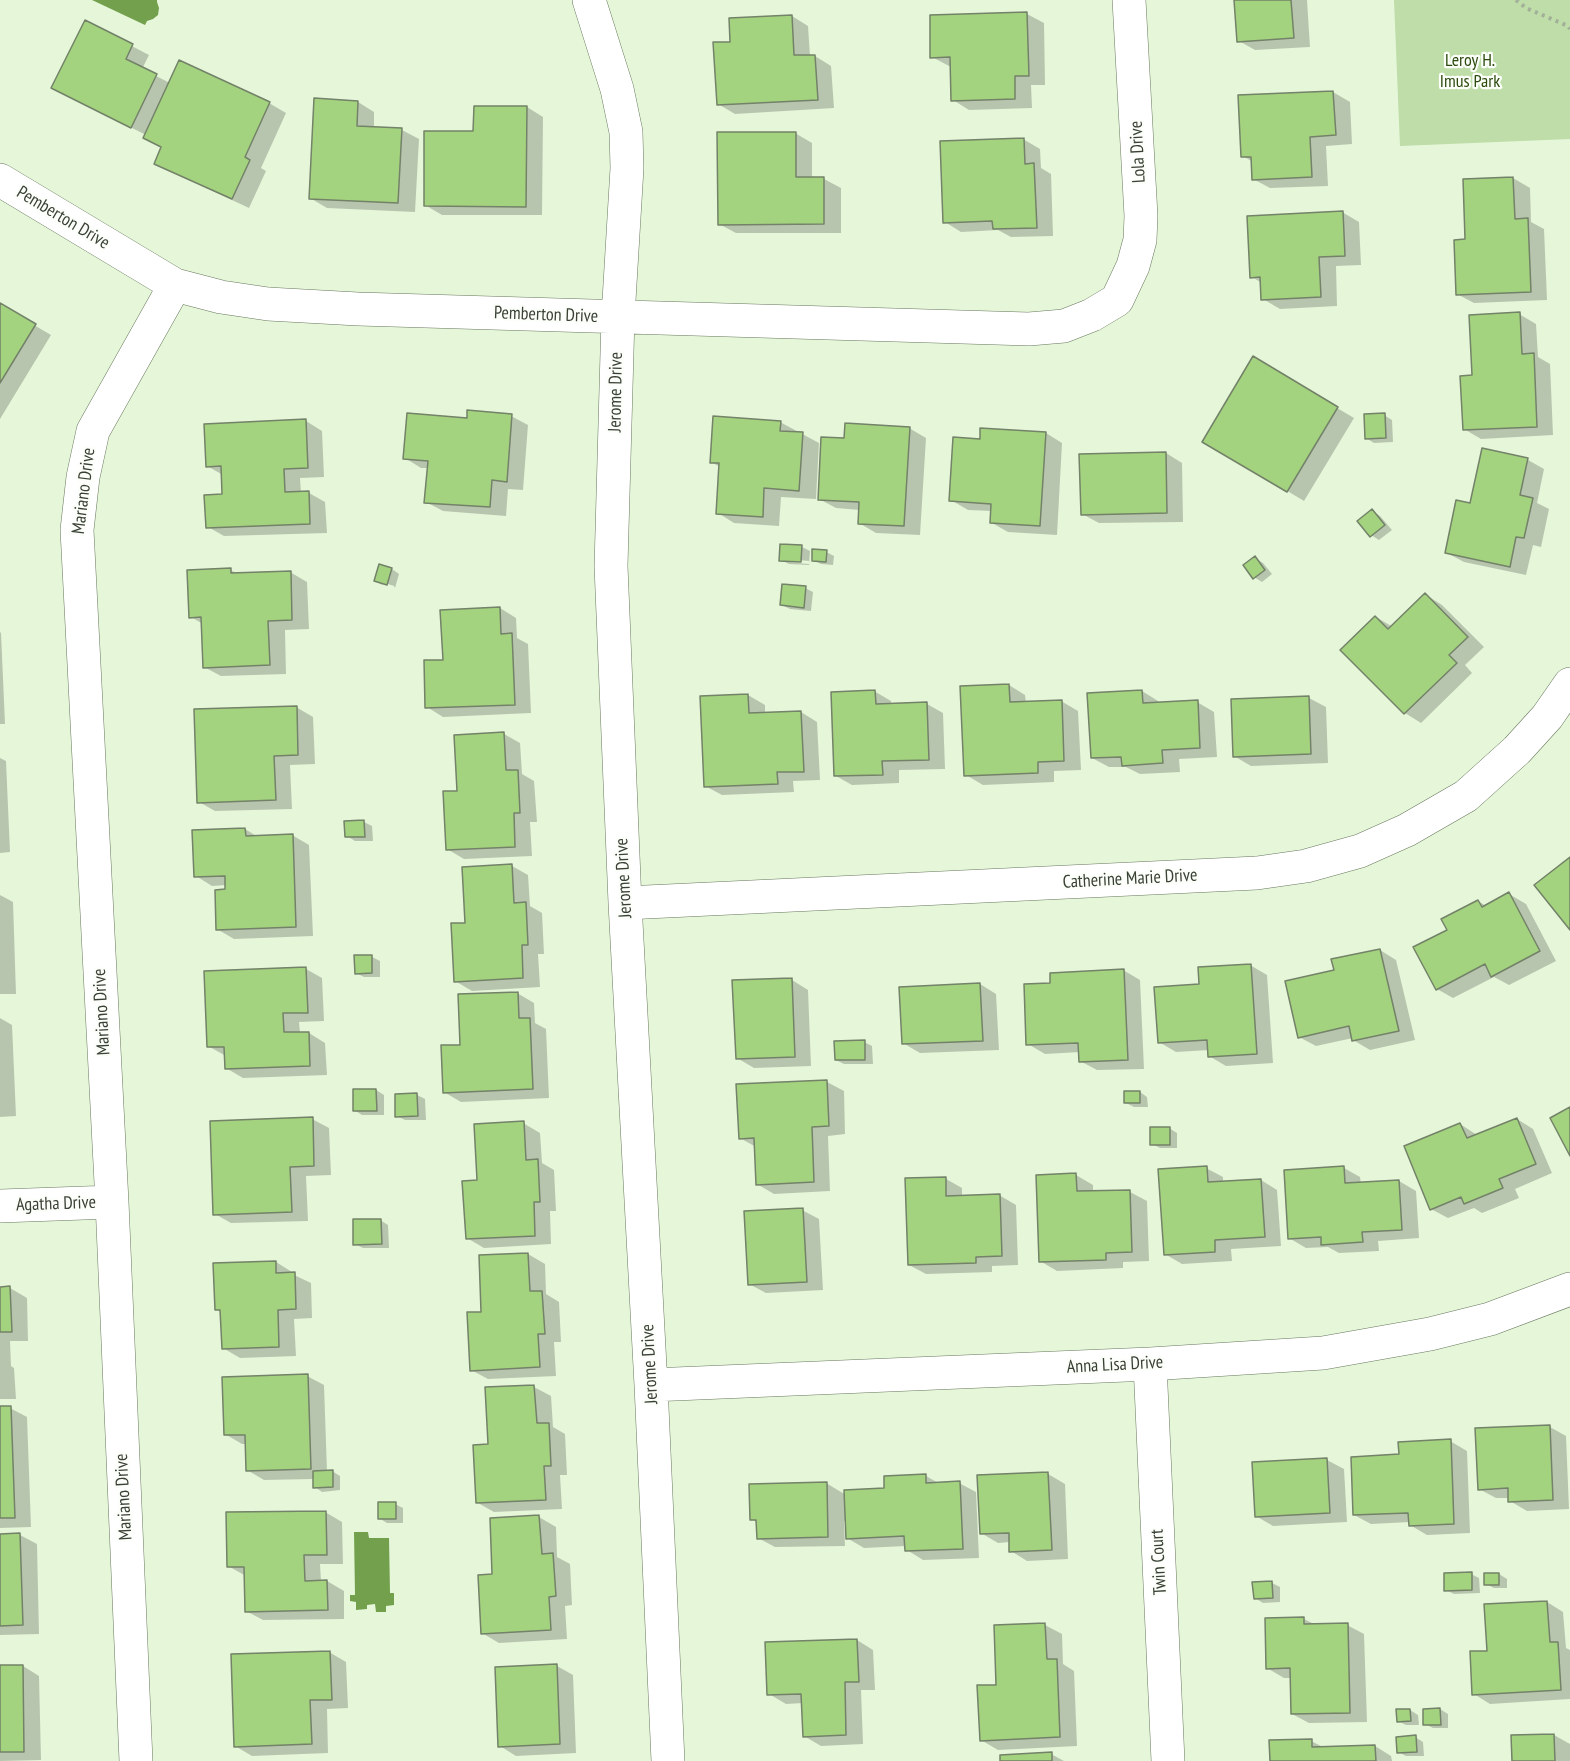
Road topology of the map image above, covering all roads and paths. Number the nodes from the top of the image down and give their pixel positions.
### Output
1 (589, 0) edge
2 (1129, 0) edge
3 (1516, 0) edge
4 (1570, 29) edge
5 (0, 180) edge
6 (175, 285) junction
7 (1117, 300) joint
8 (618, 317) junction
9 (1570, 684) edge
10 (625, 903) junction
11 (112, 1202) junction
12 (0, 1206) edge
13 (1570, 1289) edge
14 (1150, 1364) junction
15 (651, 1385) junction
16 (136, 1761) edge
17 (668, 1761) edge
18 (1168, 1761) edge

1 - 8 street, Jerome Drive
2 - 7 street, Lola Drive
3 - 4 path
5 - 6 street, Pemberton Drive
6 - 8 street, Pemberton Drive
6 - 11 street, Mariano Drive
7 - 8 street, Pemberton Drive
8 - 10 street, Jerome Drive
9 - 10 street, Catherine Marie Drive
10 - 15 street, Jerome Drive
11 - 12 street, Agatha Drive
11 - 16 street, Mariano Drive
13 - 14 street, Anna Lisa Drive
14 - 15 street, Anna Lisa Drive
14 - 18 street, Twin Court
15 - 17 street, Jerome Drive

